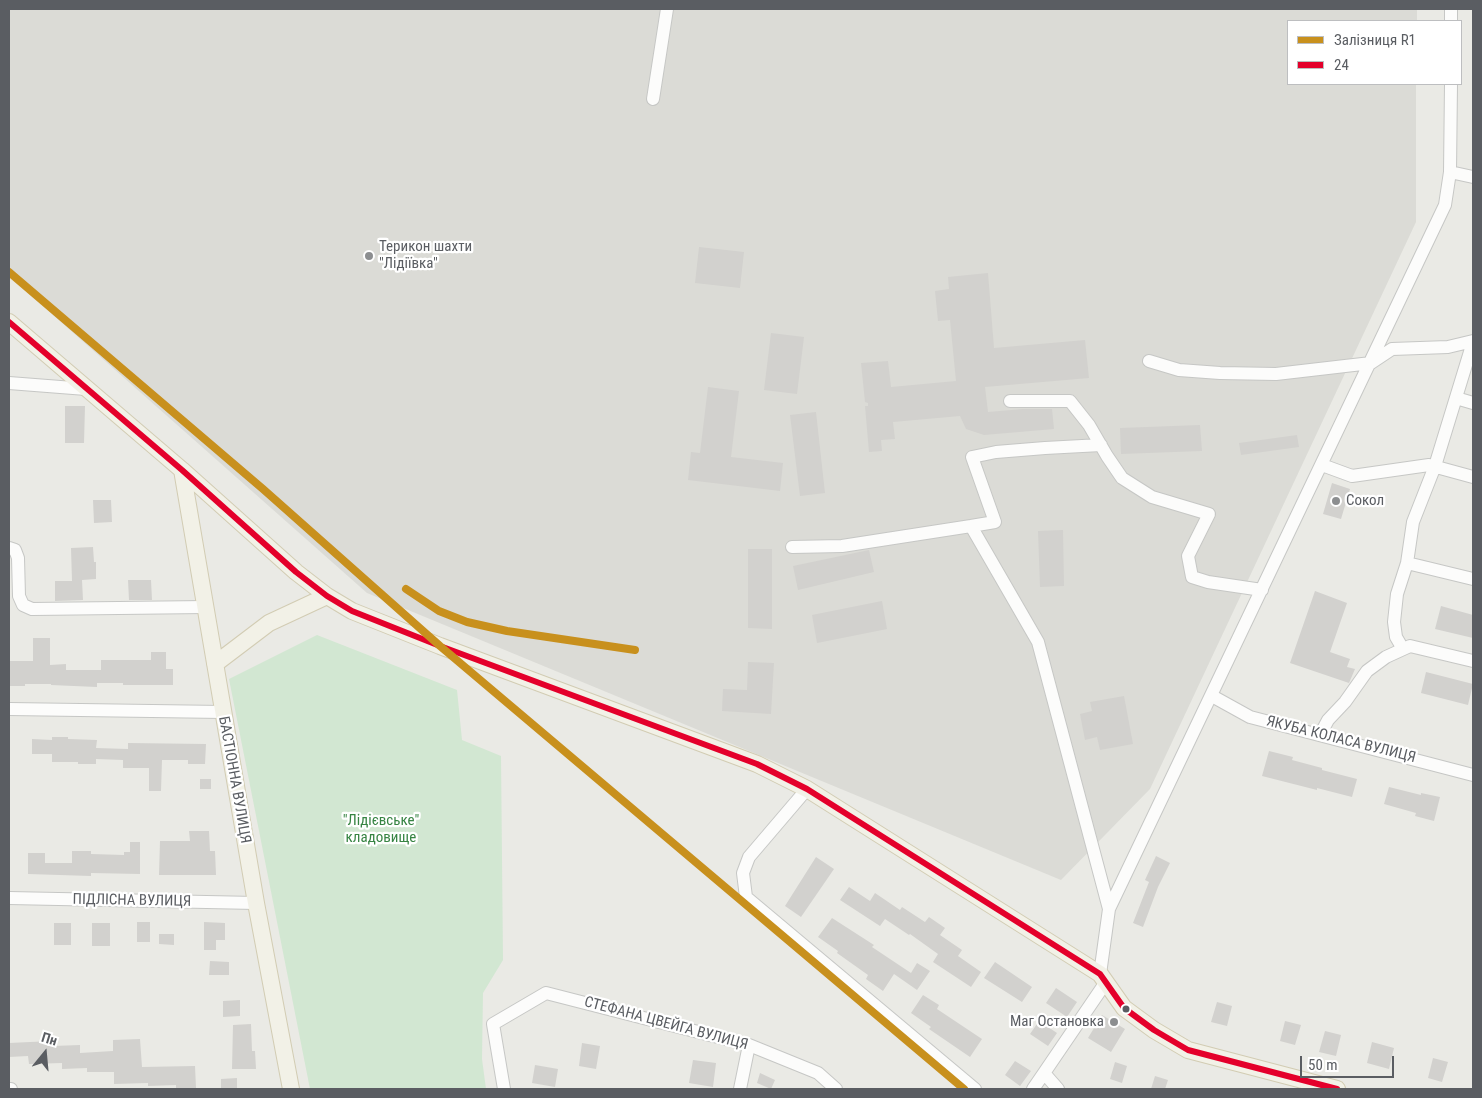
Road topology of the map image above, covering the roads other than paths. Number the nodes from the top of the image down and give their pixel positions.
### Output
1 (667, 9) edge
2 (1451, 85) edge
3 (652, 99) dead end
4 (1450, 172) junction
5 (1473, 177) edge
6 (9, 322) edge
7 (1473, 342) edge
8 (1149, 361) dead end
9 (1371, 363) junction
10 (9, 383) edge
11 (86, 389) junction
12 (1456, 398) junction
13 (1010, 401) dead end
14 (1473, 403) edge
15 (1100, 445) junction
16 (1322, 465) junction
17 (1435, 466) junction
18 (182, 470) junction
19 (1473, 477) edge
20 (971, 526) junction
21 (792, 547) dead end
22 (9, 548) edge
23 (1407, 563) junction
24 (1473, 579) edge
25 (1262, 590) junction
26 (328, 596) junction
27 (206, 607) junction
28 (1403, 649) junction
29 (1473, 662) edge
30 (215, 664) junction
31 (1212, 696) junction
32 (9, 708) edge
33 (223, 712) junction
34 (1320, 735) junction
35 (1473, 774) edge
36 (807, 789) junction
37 (9, 898) edge
38 (256, 903) junction
39 (1109, 910) junction
40 (1103, 978) junction
41 (749, 1045) junction
42 (1044, 1073) junction
43 (291, 1089) edge
44 (504, 1089) edge
45 (740, 1089) edge
46 (836, 1089) edge
47 (975, 1089) edge
48 (1033, 1089) edge
49 (1058, 1089) edge
50 (1337, 1089) edge

1 - 3 street
2 - 4 street
4 - 5 street
4 - 9 street
6 - 11 main road
7 - 9 street
7 - 12 street
8 - 9 street
9 - 16 street
10 - 11 street
11 - 18 main road
12 - 14 street
12 - 17 street
13 - 15 street
15 - 20 street
15 - 25 street
16 - 17 street
16 - 25 street
17 - 19 street
17 - 23 street
18 - 26 main road
18 - 27 main road, БАСТІОННА ВУЛИЦЯ
20 - 21 street
20 - 39 street
22 - 27 street
23 - 24 street
23 - 28 street
25 - 31 street
26 - 30 main road
26 - 36 main road
27 - 30 main road, БАСТІОННА ВУЛИЦЯ
28 - 29 street
28 - 34 street
30 - 33 main road, БАСТІОННА ВУЛИЦЯ
31 - 34 street, ЯКУБА КОЛАСА ВУЛИЦЯ
31 - 39 street
32 - 33 street
33 - 38 main road, БАСТІОННА ВУЛИЦЯ
34 - 35 street, ЯКУБА КОЛАСА ВУЛИЦЯ
36 - 40 main road
36 - 47 street
37 - 38 street, ПІДЛІСНА ВУЛИЦЯ
38 - 43 main road, БАСТІОННА ВУЛИЦЯ
39 - 40 street
40 - 42 street
40 - 50 main road
41 - 44 street, СТЕФАНА ЦВЕЙГА ВУЛИЦЯ
41 - 45 street
41 - 46 street, СТЕФАНА ЦВЕЙГА ВУЛИЦЯ
42 - 48 street
42 - 49 street

